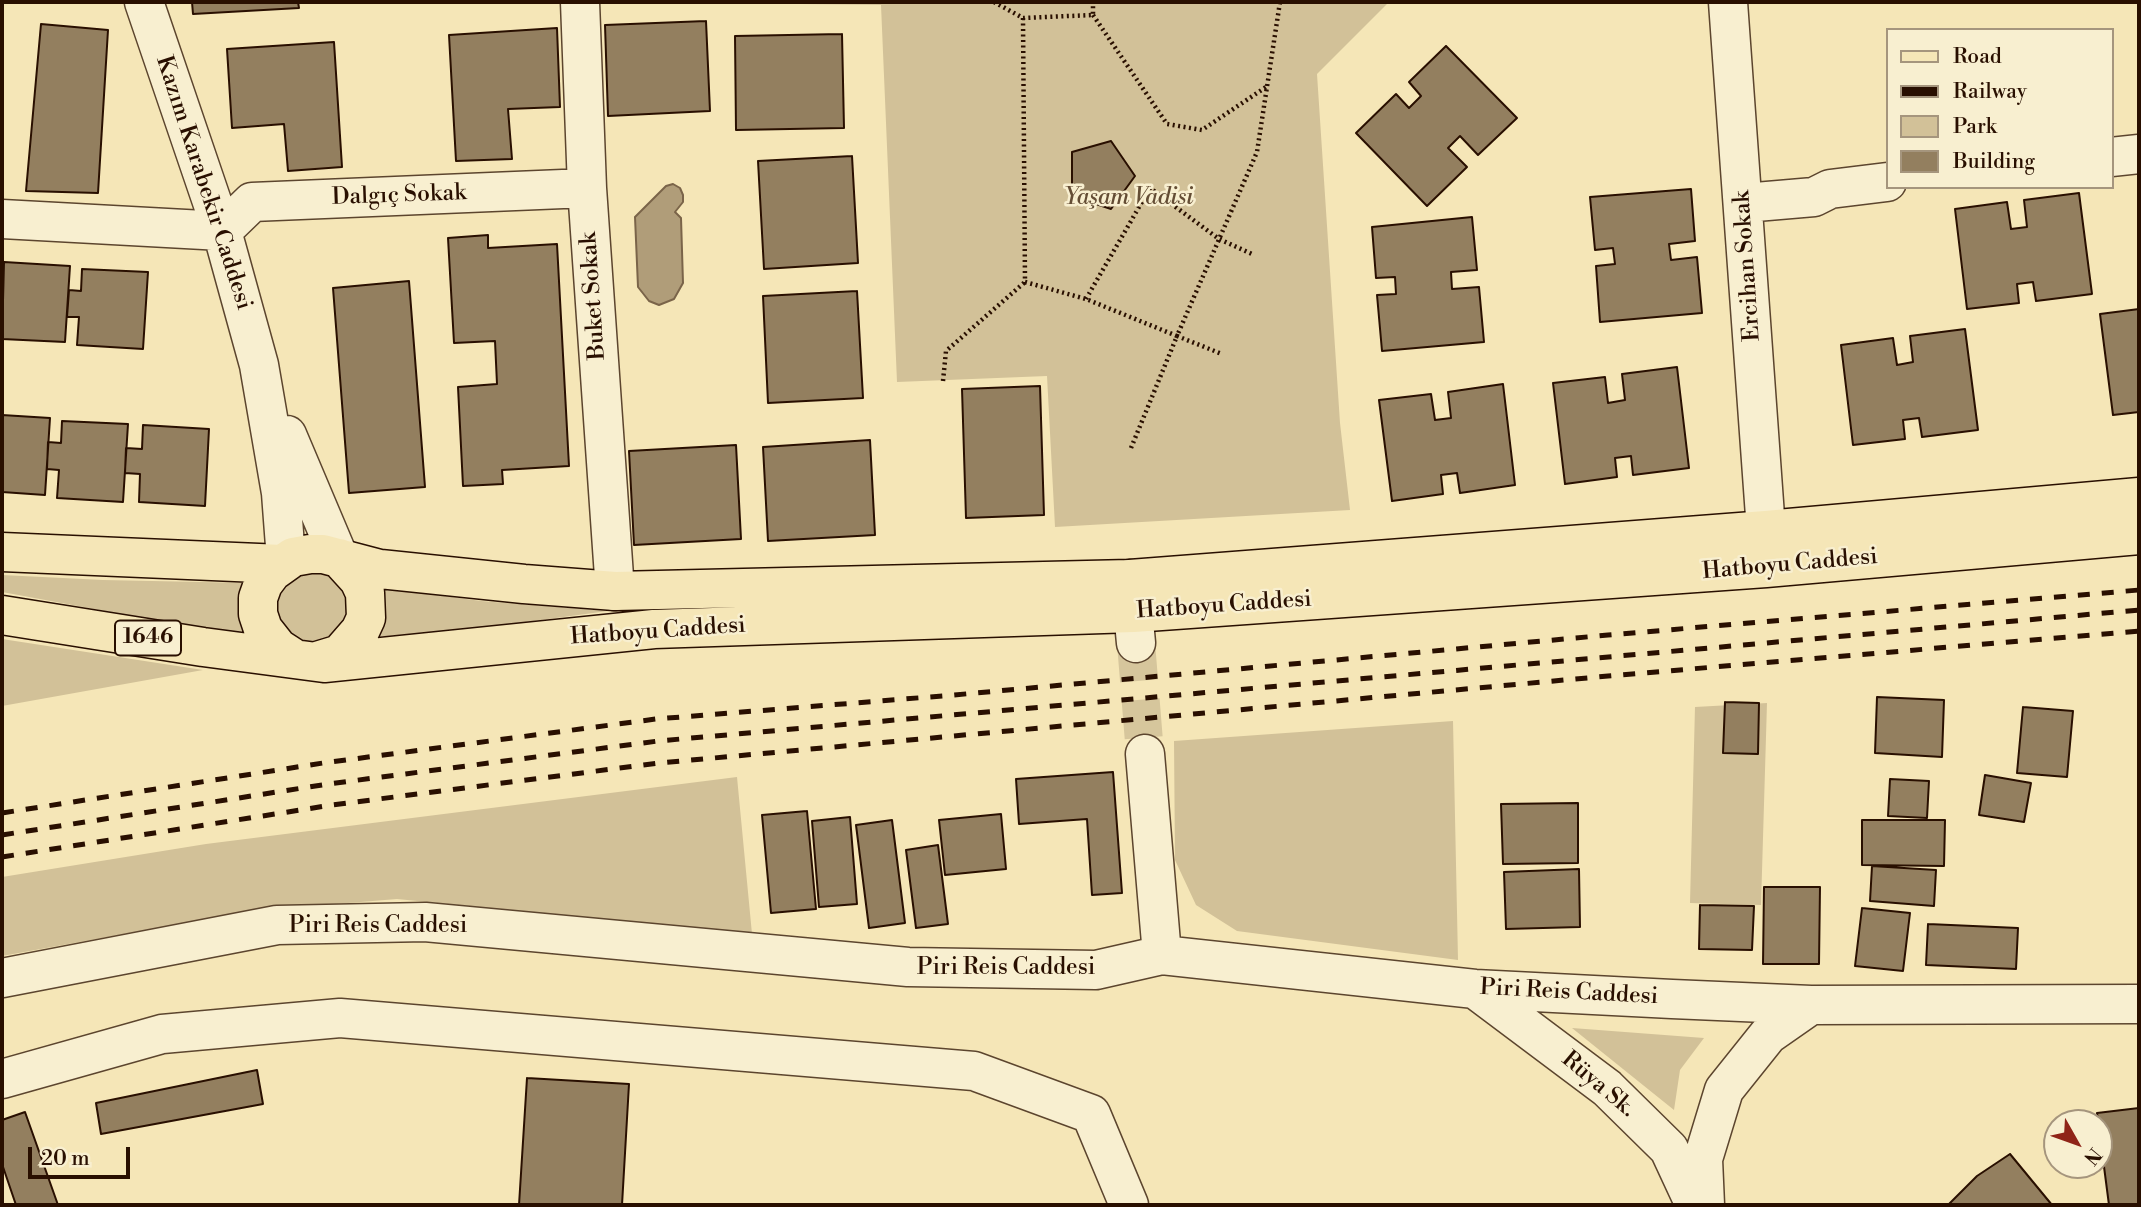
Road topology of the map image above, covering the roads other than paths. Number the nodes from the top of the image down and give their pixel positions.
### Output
1 (144, 2) edge
2 (580, 2) edge
3 (1728, 2) edge
4 (2139, 154) edge
5 (2113, 157) edge
6 (1885, 183) edge
7 (587, 188) junction
8 (1744, 203) junction
9 (2, 219) edge
10 (222, 231) junction
11 (259, 365) junction
12 (2139, 497) edge
13 (1766, 530) junction
14 (2139, 535) edge
15 (2, 552) edge
16 (338, 558) junction
17 (282, 564) junction
18 (615, 591) junction
19 (1133, 611) junction
20 (2, 615) edge
21 (302, 661) junction
22 (1145, 754) tunnel mouth
23 (1162, 956) junction
24 (2, 978) edge
25 (1475, 989) junction
26 (2139, 1004) edge
27 (1811, 1005) junction
28 (2, 1079) edge
29 (1129, 1205) edge
30 (1695, 1205) edge
31 (1705, 1205) edge

1 - 10 street, Kazım Karabekir Caddesi
2 - 7 street, Buket Sokak
3 - 8 street, Ercihan Sokak
4 - 5 street
6 - 8 street
7 - 10 street, Dalgıç Sokak
7 - 18 street, Buket Sokak
8 - 13 street, Ercihan Sokak
9 - 10 street
10 - 11 street, Kazım Karabekir Caddesi
11 - 16 street
11 - 17 street
12 - 13 main road, Hatboyu Caddesi
13 - 19 main road, Hatboyu Caddesi
14 - 19 main road, Hatboyu Caddesi
15 - 17 main road, Hatboyu Caddesi
16 - 17 main road, Hatboyu Caddesi
16 - 18 main road, Hatboyu Caddesi
16 - 21 main road, Hatboyu Caddesi
17 - 21 main road
18 - 19 main road, Hatboyu Caddesi
19 - 21 main road, Hatboyu Caddesi
20 - 21 main road, Hatboyu Caddesi / 1646
22 - 23 street
23 - 24 street, Piri Reis Caddesi
23 - 25 street, Piri Reis Caddesi
25 - 27 street, Piri Reis Caddesi
25 - 30 street, Rüya Sk.
26 - 27 street, Piri Reis Caddesi
27 - 31 street
28 - 29 street

